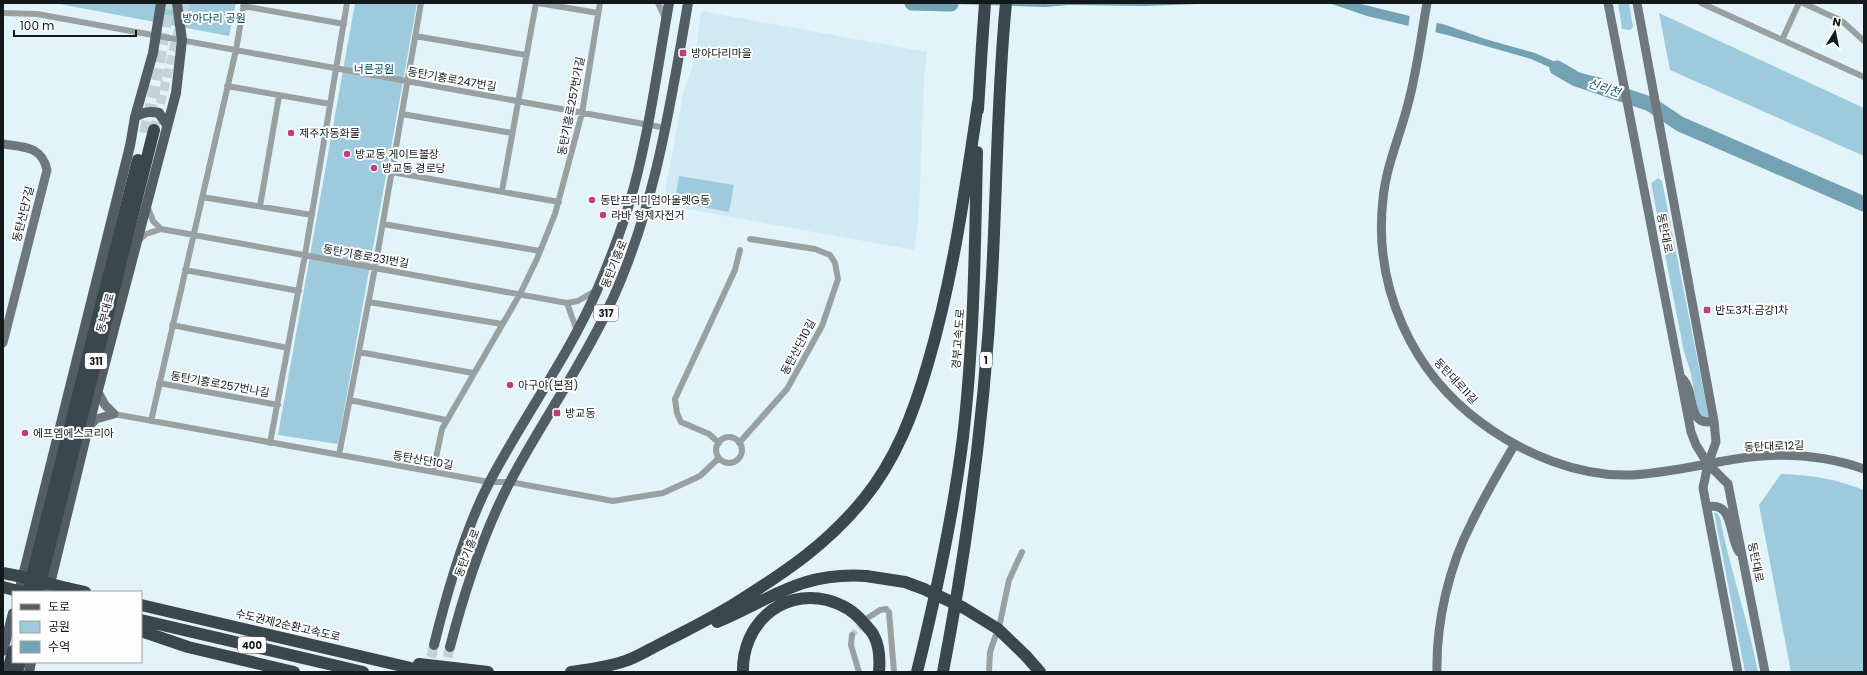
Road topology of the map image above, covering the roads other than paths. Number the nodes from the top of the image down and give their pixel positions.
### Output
1 (161, 3) edge
2 (177, 3) edge
3 (347, 3) edge
4 (421, 3) edge
5 (537, 3) edge
6 (600, 3) edge
7 (658, 3) edge
8 (669, 3) edge
9 (688, 3) edge
10 (985, 3) edge
11 (1006, 3) edge
12 (1427, 3) edge
13 (1608, 3) edge
14 (1637, 3) edge
15 (1701, 3) edge
16 (1799, 3) edge
17 (1802, 3) edge
18 (244, 5) edge
19 (3, 13) edge
20 (598, 13) junction
21 (666, 20) junction
22 (344, 24) junction
23 (156, 36) junction
24 (415, 36) junction
25 (182, 40) junction
26 (1782, 40) junction
27 (1864, 41) edge
28 (236, 50) junction
29 (526, 54) junction
30 (336, 68) junction
31 (1864, 77) edge
32 (408, 81) junction
33 (227, 86) junction
34 (279, 96) junction
35 (518, 101) junction
36 (978, 103) junction
37 (330, 104) junction
38 (582, 113) junction
39 (402, 114) junction
40 (136, 117) junction
41 (647, 125) junction
42 (167, 126) junction
43 (666, 128) junction
44 (512, 133) junction
45 (3, 144) edge
46 (392, 172) junction
47 (502, 192) junction
48 (202, 197) junction
49 (147, 202) junction
50 (559, 202) junction
51 (260, 206) junction
52 (312, 215) junction
53 (383, 224) junction
54 (161, 229) junction
55 (194, 235) junction
56 (750, 239) dead end
57 (137, 242) junction
58 (740, 250) dead end
59 (540, 251) junction
60 (305, 255) junction
61 (375, 268) junction
62 (185, 270) junction
63 (598, 289) junction
64 (299, 291) junction
65 (520, 294) junction
66 (369, 302) junction
67 (567, 302) junction
68 (502, 324) junction
69 (172, 325) junction
70 (577, 330) junction
71 (3, 344) edge
72 (288, 348) junction
73 (359, 352) junction
74 (473, 373) junction
75 (1680, 377) junction
76 (159, 383) junction
77 (98, 392) junction
78 (350, 400) junction
79 (278, 405) junction
80 (114, 414) junction
81 (446, 420) junction
82 (151, 421) junction
83 (1714, 421) junction
84 (88, 428) junction
85 (270, 443) junction
86 (718, 443) junction
87 (739, 443) junction
88 (1515, 444) junction
89 (339, 455) junction
90 (719, 458) junction
91 (1708, 464) junction
92 (1864, 469) edge
93 (434, 472) junction
94 (489, 482) junction
95 (510, 482) junction
96 (1707, 507) junction
97 (1022, 552) dead end
98 (1743, 559) junction
99 (3, 573) edge
100 (15, 590) edge
101 (28, 591) edge
102 (38, 591) edge
103 (48, 591) edge
104 (81, 591) edge
105 (142, 605) edge
106 (12, 617) edge
107 (866, 619) tunnel mouth
108 (142, 620) edge
109 (142, 631) edge
110 (852, 635) dead end
111 (434, 645) tunnel mouth
112 (450, 647) tunnel mouth
113 (3, 651) edge
114 (12, 655) edge
115 (359, 655) junction
116 (627, 661) junction
117 (8, 672) edge
118 (294, 672) edge
119 (363, 672) edge
120 (428, 672) edge
121 (488, 672) edge
122 (571, 672) edge
123 (742, 672) edge
124 (859, 672) edge
125 (879, 672) edge
126 (894, 672) edge
127 (917, 672) edge
128 (943, 672) edge
129 (989, 672) edge
130 (1040, 672) edge
131 (1437, 672) edge
132 (1738, 672) edge
133 (1765, 672) edge

1 - 23 main road
2 - 25 main road, 동부대로
3 - 22 street, 동탄기흥로257번나길
4 - 24 street
5 - 20 street
5 - 29 street
6 - 20 street, 동탄기흥로257번가길
7 - 21 street
8 - 21 main road, 동탄기흥로 / 317
9 - 43 main road, 동탄기흥로 / 317
10 - 36 highway, 경부고속도로 / 1, bridge
11 - 128 highway, 1
12 - 88 main road, 동탄대로11길
13 - 75 main road, 동탄대로
14 - 83 main road, 동탄대로
15 - 26 street
16 - 26 street
17 - 27 street
18 - 22 street
18 - 28 street
19 - 23 street, 동탄기흥로247번길
20 - 38 street, 동탄기흥로257번가길
21 - 41 main road, 동탄기흥로 / 317
22 - 30 street, 동탄기흥로257번나길
23 - 25 street, 동탄기흥로247번길
23 - 40 main road
24 - 29 street
24 - 32 street
25 - 28 street, 동탄기흥로247번길
25 - 42 main road, 동부대로
26 - 31 street
28 - 30 street, 동탄기흥로247번길
28 - 33 street
29 - 35 street
30 - 32 street, 동탄기흥로247번길
30 - 37 street, 동탄기흥로257번나길
32 - 35 street, 동탄기흥로247번길
32 - 39 street
33 - 34 street
33 - 48 street
34 - 37 street
34 - 51 street
35 - 38 street, 동탄기흥로247번길
35 - 44 street
36 - 116 highway
36 - 127 highway, 경부고속도로 / 1
37 - 52 street, 동탄기흥로257번나길
38 - 41 street, 동탄기흥로247번길
38 - 50 street, 동탄기흥로257번가길
39 - 44 street
39 - 46 street
40 - 42 main road
40 - 100 main road
41 - 43 street, 동탄기흥로247번길
41 - 63 main road, 동탄기흥로 / 317
42 - 49 main road, 동부대로
43 - 95 main road, 동탄기흥로 / 317
44 - 47 street
45 - 71 main road, 동탄산단7길
46 - 47 street
46 - 53 street
47 - 50 street
48 - 51 street
48 - 55 street
49 - 54 street
49 - 57 main road, 동부대로
50 - 59 street, 동탄기흥로257번가길
51 - 52 street
52 - 60 street, 동탄기흥로257번나길
53 - 59 street
53 - 61 street
54 - 55 street, 동탄기흥로231번길
54 - 57 street
55 - 60 street, 동탄기흥로231번길
55 - 62 street
56 - 87 street, 동탄산단10길
57 - 77 main road, 동부대로
58 - 86 street
59 - 65 street, 동탄기흥로257번가길
60 - 61 street, 동탄기흥로231번길
60 - 64 street, 동탄기흥로257번나길
61 - 65 street, 동탄기흥로231번길
61 - 66 street
62 - 64 street
62 - 69 street
63 - 67 street
63 - 70 main road, 동탄기흥로 / 317
64 - 72 street, 동탄기흥로257번나길
65 - 67 street, 동탄기흥로231번길
65 - 68 street, 동탄기흥로257번가길
66 - 68 street
66 - 73 street
67 - 70 street
68 - 74 street, 동탄기흥로257번가길
69 - 72 street
69 - 76 street
70 - 94 main road, 동탄기흥로 / 317
72 - 79 street, 동탄기흥로257번나길
73 - 74 street
73 - 78 street
74 - 81 street, 동탄기흥로257번가길
75 - 83 main road
75 - 91 main road, 동탄대로
76 - 79 street, 동탄기흥로257번나길
76 - 82 street
77 - 80 main road
77 - 84 main road, 동부대로
78 - 81 street
78 - 89 street
79 - 85 street, 동탄기흥로257번나길
80 - 82 street, 동탄산단10길
80 - 84 main road
81 - 93 street, 동탄기흥로257번가길
82 - 85 street, 동탄산단10길
83 - 91 main road, 동탄대로
84 - 103 main road, 동부대로
85 - 89 street, 동탄산단10길
86 - 87 street
86 - 90 street
87 - 90 street
88 - 91 main road, 동탄대로11길
88 - 131 main road
89 - 93 street, 동탄산단10길
90 - 95 street, 동탄산단10길
91 - 92 main road, 동탄대로12길
91 - 96 main road, 동탄대로
91 - 98 main road, 동탄대로
93 - 94 street, 동탄산단10길
94 - 95 street, 동탄산단10길
94 - 111 main road, 동탄기흥로 / 317
95 - 112 main road, 동탄기흥로 / 317
96 - 98 main road
96 - 132 main road, 동탄대로
97 - 129 street
98 - 133 main road, 동탄대로
99 - 104 highway, bridge
101 - 102 highway, 동부대로 / 311
105 - 115 highway, 수도권제2순환고속도로 / 400
106 - 113 main road
107 - 126 street
108 - 119 highway, 400
109 - 118 highway
110 - 124 street
114 - 117 highway
115 - 120 highway, 수도권제2순환고속도로 / 400
115 - 121 highway
116 - 122 highway
116 - 130 highway, bridge
123 - 125 highway

